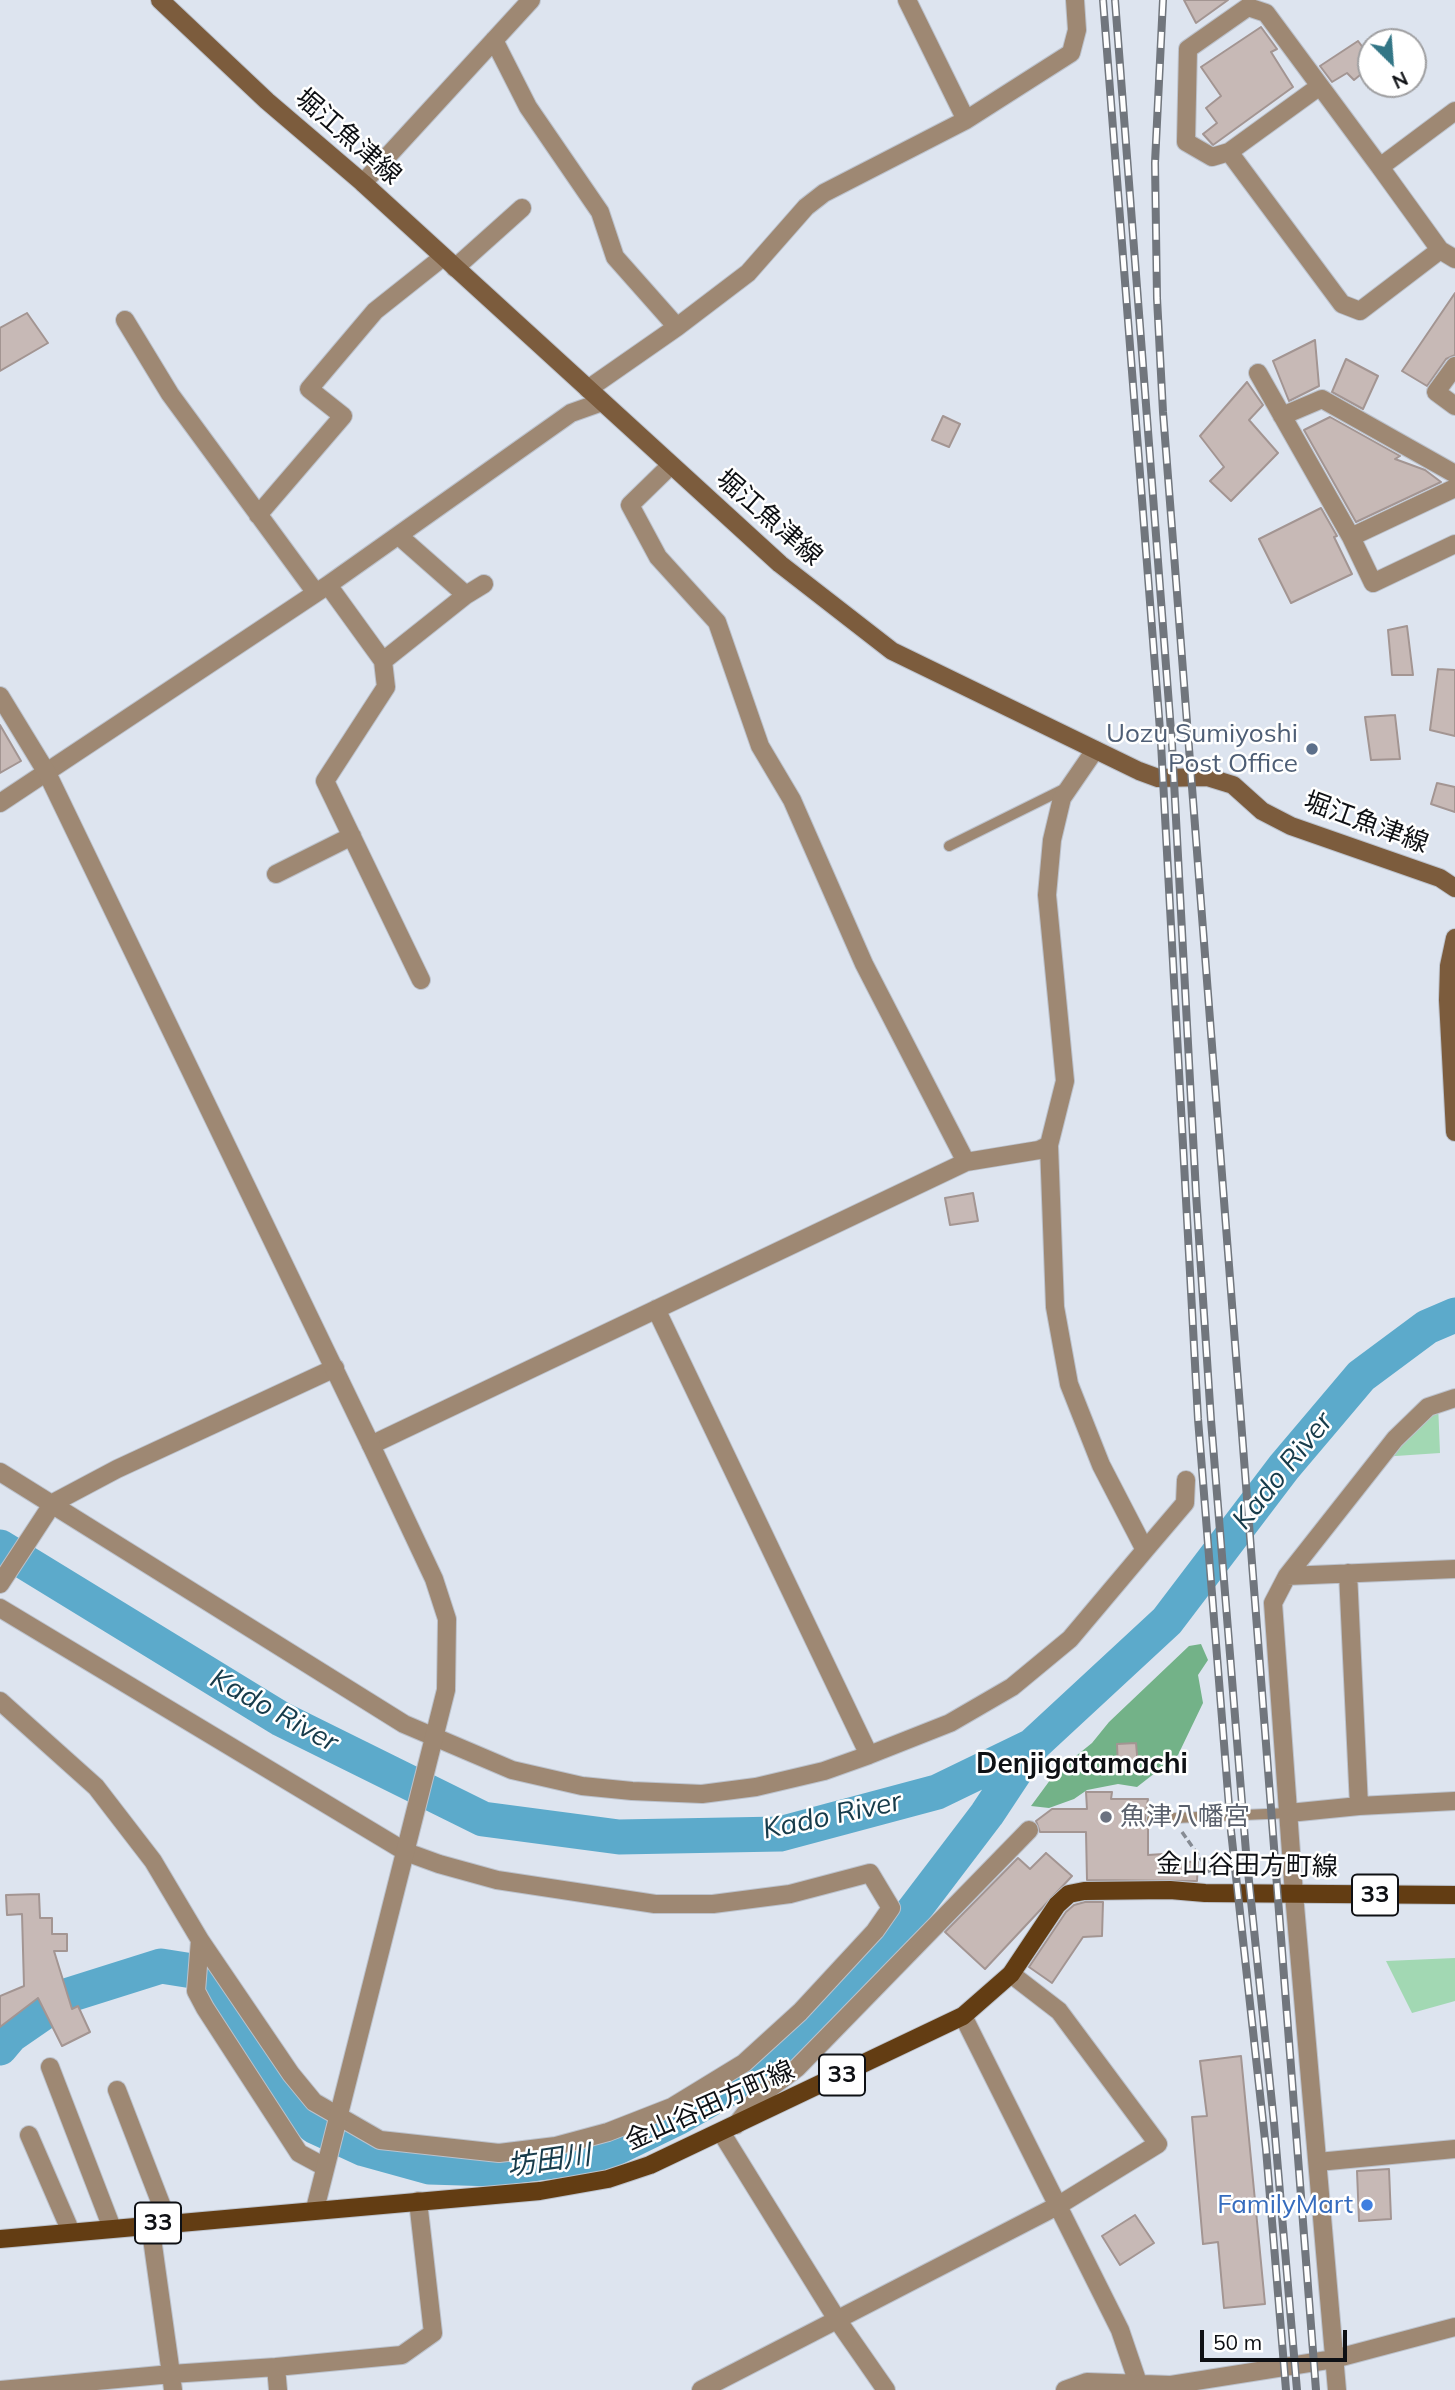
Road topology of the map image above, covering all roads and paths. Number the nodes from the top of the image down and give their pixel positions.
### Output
1 (160, 0) edge
2 (907, 0) edge
3 (1075, 0) edge
4 (523, 3) edge
5 (494, 40) junction
6 (1320, 86) junction
7 (1455, 111) edge
8 (966, 120) junction
9 (1229, 152) junction
10 (1380, 167) junction
11 (363, 183) junction
12 (522, 208) dead end
13 (1448, 255) edge
14 (449, 263) junction
15 (125, 320) dead end
16 (677, 327) junction
17 (1455, 366) edge
18 (1258, 373) dead end
19 (588, 388) junction
20 (602, 402) junction
21 (1455, 406) edge
22 (1282, 416) junction
23 (670, 466) junction
24 (1455, 474) edge
25 (1455, 488) edge
26 (258, 515) junction
27 (399, 536) junction
28 (1351, 537) junction
29 (1455, 544) edge
30 (484, 584) dead end
31 (322, 589) junction
32 (466, 595) junction
33 (383, 662) junction
34 (0, 696) edge
35 (1095, 750) junction
36 (47, 773) junction
37 (1070, 786) junction
38 (0, 803) edge
39 (352, 836) junction
40 (949, 846) dead end
41 (276, 873) dead end
42 (1455, 888) edge
43 (1455, 938) edge
44 (421, 979) dead end
45 (1455, 1132) edge
46 (1049, 1144) junction
47 (966, 1162) junction
48 (656, 1309) junction
49 (335, 1368) junction
50 (1455, 1398) edge
51 (371, 1445) junction
52 (0, 1472) edge
53 (1186, 1480) dead end
54 (48, 1508) junction
55 (1145, 1550) junction
56 (1455, 1569) edge
57 (1348, 1573) junction
58 (1287, 1576) junction
59 (0, 1584) edge
60 (0, 1608) edge
61 (0, 1701) edge
62 (434, 1741) junction
63 (869, 1755) junction
64 (1455, 1801) edge
65 (1359, 1806) junction
66 (1289, 1813) junction
67 (1172, 1818) junction
68 (1152, 1819) dead end
69 (1029, 1830) dead end
70 (407, 1849) junction
71 (1226, 1893) junction
72 (1294, 1894) junction
73 (1455, 1895) edge
74 (200, 1940) junction
75 (1011, 1974) junction
76 (963, 2016) junction
77 (50, 2067) dead end
78 (117, 2090) dead end
79 (338, 2122) junction
80 (728, 2128) junction
81 (29, 2135) dead end
82 (1455, 2148) edge
83 (327, 2161) junction
84 (1318, 2162) junction
85 (418, 2201) junction
86 (1059, 2205) junction
87 (316, 2209) junction
88 (159, 2223) junction
89 (112, 2228) junction
90 (71, 2232) junction
91 (0, 2239) edge
92 (838, 2321) junction
93 (1455, 2327) edge
94 (1334, 2359) junction
95 (276, 2367) junction
96 (172, 2382) edge
97 (1138, 2383) junction
98 (77, 2386) edge
99 (0, 2390) edge
100 (278, 2390) edge
101 (701, 2390) edge
102 (886, 2390) edge
103 (1065, 2390) edge
104 (1337, 2390) edge

1 - 11 main road, 堀江魚津線
2 - 8 street
3 - 8 street
4 - 5 street
5 - 11 street
5 - 16 street
6 - 9 street
6 - 9 street
6 - 10 street
7 - 10 street
8 - 16 street
9 - 13 street
10 - 13 street
11 - 14 main road, 堀江魚津線
12 - 14 street
14 - 19 main road, 堀江魚津線
14 - 26 street
15 - 26 street
16 - 19 street
17 - 21 street
18 - 22 street
19 - 20 main road, 堀江魚津線
20 - 23 main road, 堀江魚津線
20 - 27 street
22 - 24 street
22 - 28 street
23 - 35 main road, 堀江魚津線
23 - 47 street
25 - 28 street
26 - 31 street
27 - 31 street
27 - 32 street
28 - 29 street
30 - 32 street
31 - 33 street
31 - 36 street
32 - 33 street
33 - 39 street
34 - 36 street
35 - 37 street
35 - 42 main road, 堀江魚津線
36 - 38 street
36 - 49 street
37 - 40 lane
37 - 46 street
39 - 41 street
39 - 44 street
43 - 45 main road
46 - 47 street
46 - 55 street
47 - 48 street
48 - 51 street
48 - 63 street
49 - 51 street
49 - 54 street
50 - 58 street
51 - 62 street
52 - 54 street
53 - 55 street
54 - 59 street
54 - 62 street
55 - 63 street
56 - 57 street
57 - 58 street
57 - 65 street
58 - 66 street
60 - 70 street
61 - 74 street
62 - 63 street
62 - 70 street
64 - 65 street
65 - 66 street
66 - 67 lane
66 - 72 street
67 - 68 lane
67 - 71 path
69 - 80 street
70 - 79 street
70 - 79 street
71 - 72 main road, 金山谷田方町線 / 33
71 - 75 main road, 金山谷田方町線 / 33
72 - 73 main road, 金山谷田方町線 / 33
72 - 84 street
74 - 79 street
74 - 83 street
75 - 76 main road, 金山谷田方町線 / 33
75 - 86 street
76 - 80 main road, 金山谷田方町線 / 33
76 - 86 street
77 - 89 street
78 - 88 street
79 - 83 street
80 - 85 main road, 金山谷田方町線 / 33
80 - 92 street
81 - 90 street
82 - 84 street
83 - 87 street
84 - 94 street
85 - 87 main road, 金山谷田方町線 / 33
85 - 95 street
86 - 92 street
86 - 97 street
87 - 88 main road, 金山谷田方町線 / 33
88 - 89 main road, 金山谷田方町線 / 33
88 - 96 street
89 - 90 main road, 金山谷田方町線 / 33
90 - 91 main road, 金山谷田方町線 / 33
92 - 101 street
92 - 102 street
93 - 94 street
94 - 97 street
94 - 104 street
95 - 96 street
95 - 100 street
96 - 98 street
97 - 103 street
98 - 99 street

